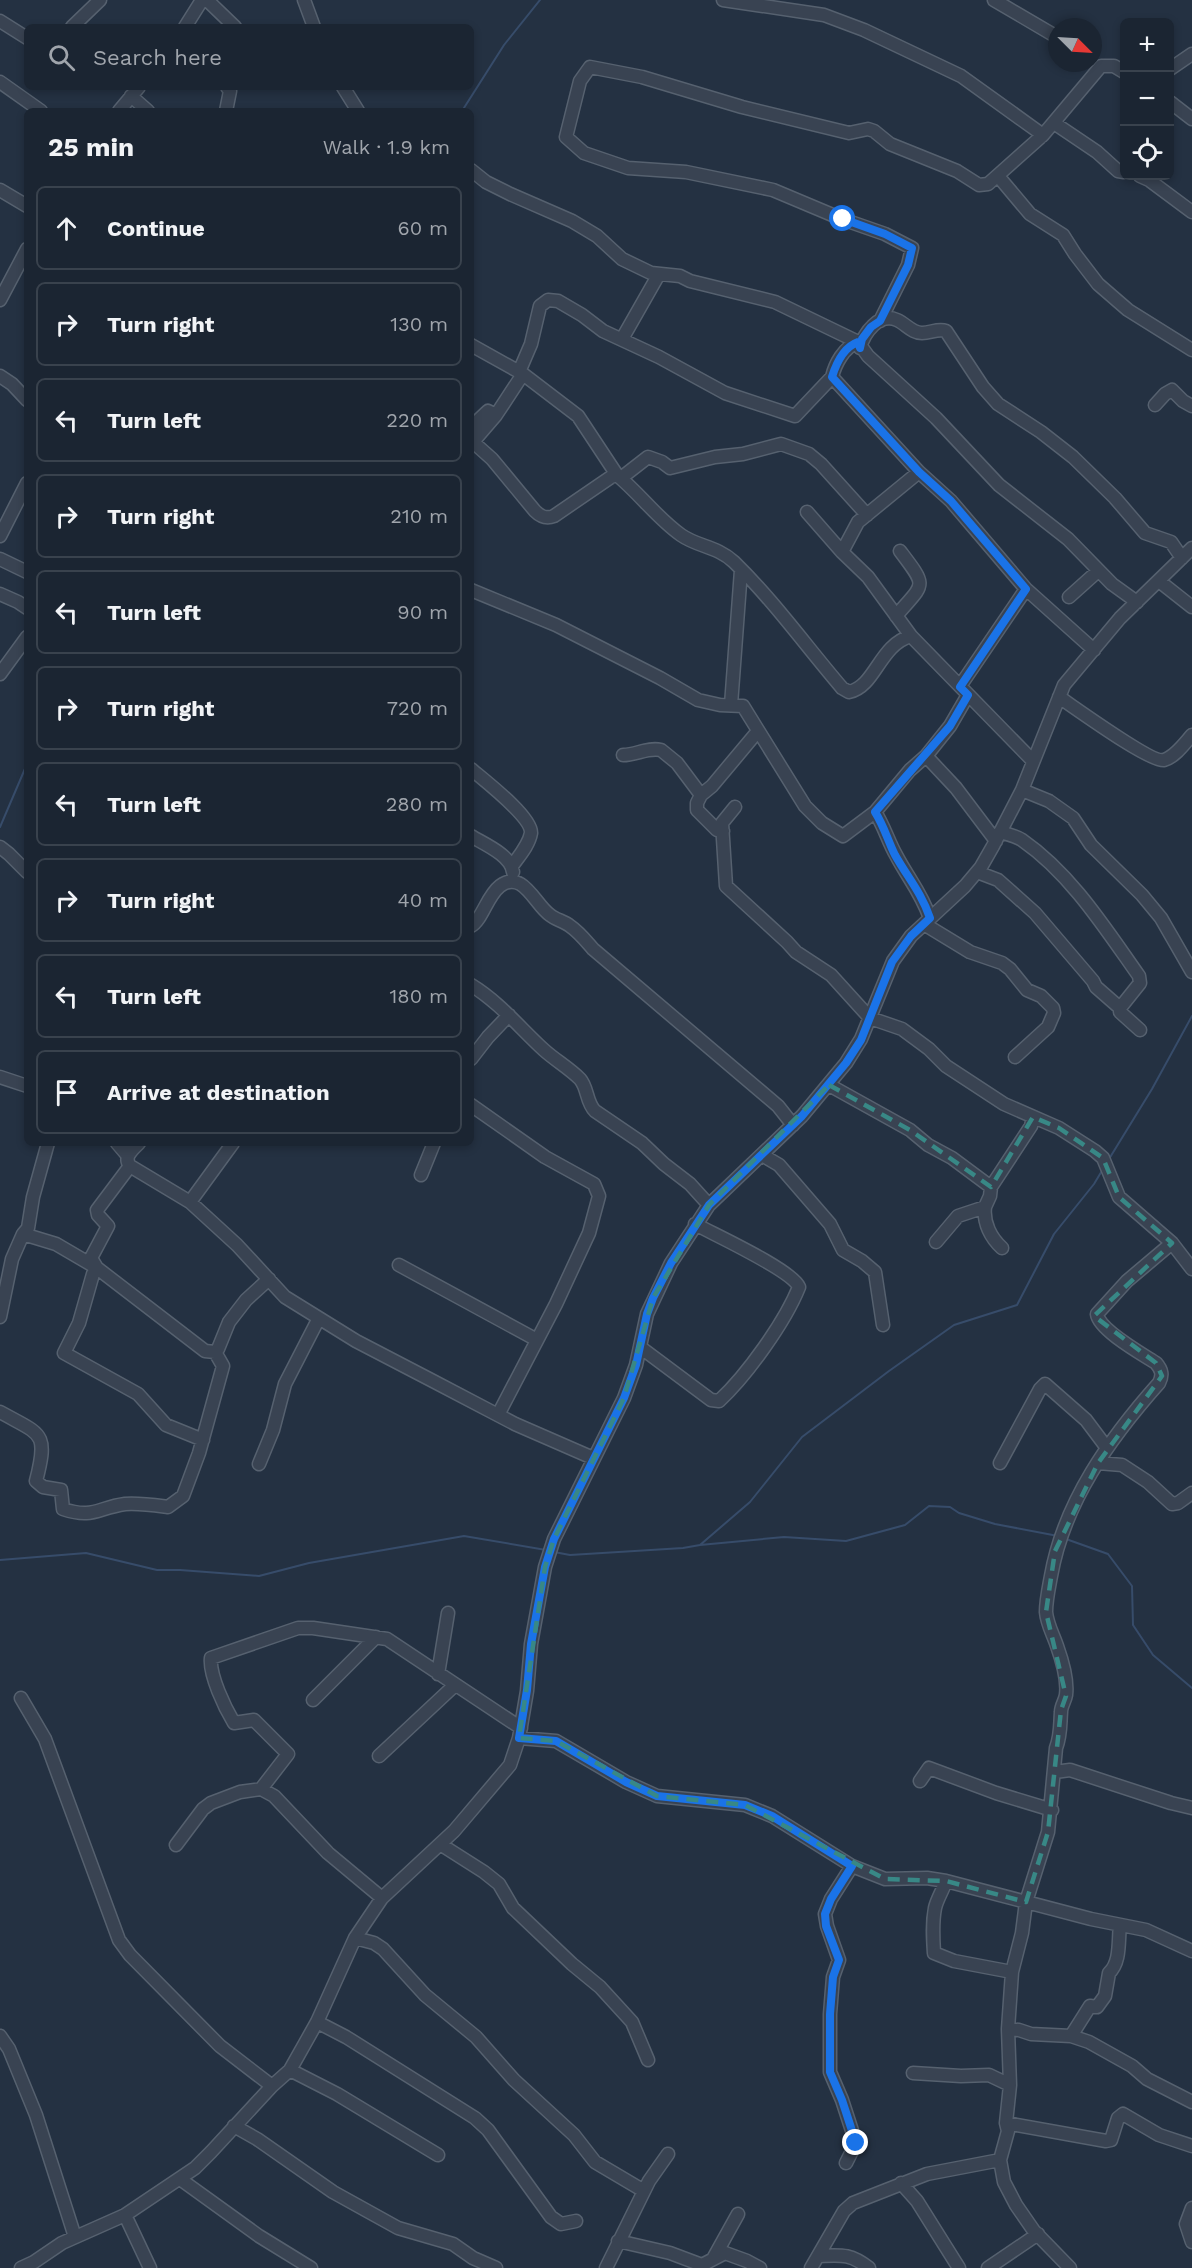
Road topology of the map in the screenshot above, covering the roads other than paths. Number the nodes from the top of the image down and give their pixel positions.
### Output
1 (100, 0) edge
2 (202, 0) edge
3 (207, 0) edge
4 (304, 0) edge
5 (723, 0) edge
6 (994, 0) edge
7 (0, 21) edge
8 (75, 24) edge
9 (187, 24) edge
10 (232, 24) edge
11 (313, 24) edge
12 (1048, 32) edge
13 (24, 36) edge
14 (1192, 54) edge
15 (1102, 64) edge
16 (1174, 66) edge
17 (1120, 69) edge
18 (1091, 72) edge
19 (0, 82) edge
20 (229, 90) edge
21 (345, 90) edge
22 (135, 92) edge
23 (1174, 105) edge
24 (37, 108) edge
25 (122, 108) edge
26 (146, 108) edge
27 (227, 108) edge
28 (356, 108) edge
29 (1192, 119) edge
30 (1054, 123) junction
31 (1043, 135) junction
32 (1120, 171) edge
33 (474, 172) edge
34 (998, 176) junction
35 (1149, 180) edge
36 (0, 190) edge
37 (24, 204) edge
38 (1192, 212) edge
39 (24, 255) edge
40 (659, 274) junction
41 (0, 300) edge
42 (880, 321) junction
43 (622, 339) junction
44 (859, 345) junction
45 (474, 347) edge
46 (1192, 350) edge
47 (521, 373) junction
48 (0, 376) edge
49 (832, 377) junction
50 (24, 397) edge
51 (1155, 405) dead end
52 (1192, 406) edge
53 (496, 415) junction
54 (474, 424) edge
55 (474, 441) edge
56 (474, 445) edge
57 (919, 472) junction
58 (619, 477) junction
59 (24, 489) edge
60 (807, 512) dead end
61 (867, 515) junction
62 (0, 536) edge
63 (1192, 548) edge
64 (900, 551) dead end
65 (842, 552) junction
66 (1182, 558) junction
67 (0, 559) edge
68 (741, 570) junction
69 (24, 571) edge
70 (1098, 571) junction
71 (1159, 581) junction
72 (1026, 589) junction
73 (474, 591) edge
74 (0, 594) edge
75 (1069, 597) dead end
76 (1137, 602) junction
77 (24, 606) edge
78 (1192, 607) edge
79 (896, 616) junction
80 (911, 636) junction
81 (24, 641) edge
82 (1094, 650) junction
83 (0, 674) edge
84 (964, 691) junction
85 (1059, 697) junction
86 (731, 705) junction
87 (758, 731) junction
88 (1192, 735) edge
89 (623, 755) dead end
90 (926, 756) junction
91 (1033, 761) junction
92 (474, 772) edge
93 (1022, 790) junction
94 (701, 795) junction
95 (735, 807) dead end
96 (875, 812) junction
97 (723, 831) junction
98 (998, 836) junction
99 (474, 838) edge
100 (0, 847) edge
101 (512, 866) junction
102 (24, 869) edge
103 (977, 872) junction
104 (514, 882) junction
105 (476, 912) edge
106 (927, 921) junction
107 (1192, 972) edge
108 (474, 987) edge
109 (1120, 1008) junction
110 (509, 1015) junction
111 (870, 1018) junction
112 (1140, 1030) dead end
113 (474, 1055) edge
114 (1015, 1057) dead end
115 (0, 1077) edge
116 (24, 1085) edge
117 (829, 1085) junction
118 (474, 1106) edge
119 (1033, 1117) junction
120 (793, 1125) junction
121 (47, 1146) edge
122 (119, 1146) edge
123 (137, 1146) edge
124 (231, 1146) edge
125 (433, 1146) edge
126 (762, 1155) junction
127 (129, 1161) junction
128 (421, 1175) dead end
129 (991, 1187) junction
130 (190, 1202) junction
131 (709, 1205) junction
132 (989, 1207) junction
133 (695, 1224) junction
134 (23, 1234) junction
135 (936, 1242) dead end
136 (1172, 1244) junction
137 (1002, 1248) dead end
138 (399, 1265) dead end
139 (97, 1268) junction
140 (1192, 1269) edge
141 (269, 1279) junction
142 (0, 1317) edge
143 (319, 1318) junction
144 (883, 1325) dead end
145 (537, 1340) junction
146 (640, 1347) junction
147 (215, 1352) junction
148 (0, 1412) edge
149 (498, 1415) junction
150 (203, 1440) junction
151 (1107, 1448) junction
152 (593, 1458) junction
153 (1000, 1463) dead end
154 (1098, 1463) junction
155 (259, 1464) dead end
156 (1192, 1493) edge
157 (448, 1613) dead end
158 (376, 1637) junction
159 (438, 1674) junction
160 (455, 1685) junction
161 (21, 1698) dead end
162 (313, 1700) dead end
163 (520, 1733) junction
164 (379, 1756) dead end
165 (1055, 1772) junction
166 (920, 1781) dead end
167 (261, 1789) junction
168 (1192, 1808) edge
169 (1052, 1810) junction
170 (440, 1844) junction
171 (176, 1845) dead end
172 (852, 1866) junction
173 (945, 1881) junction
174 (381, 1898) junction
175 (1026, 1902) junction
176 (1120, 1926) junction
177 (355, 1938) junction
178 (1192, 1951) edge
179 (1012, 1972) junction
180 (317, 2022) junction
181 (1008, 2029) junction
182 (0, 2036) edge
183 (1071, 2036) junction
184 (648, 2060) dead end
185 (290, 2070) junction
186 (914, 2073) dead end
187 (1010, 2085) junction
188 (272, 2086) junction
189 (1192, 2102) edge
190 (1006, 2123) junction
191 (234, 2126) junction
192 (1192, 2146) edge
193 (669, 2154) dead end
194 (438, 2155) dead end
195 (1000, 2160) junction
196 (846, 2163) dead end
197 (180, 2179) junction
198 (901, 2183) junction
199 (644, 2191) junction
200 (1192, 2208) edge
201 (738, 2214) dead end
202 (125, 2215) junction
203 (576, 2222) dead end
204 (1038, 2234) junction
205 (75, 2237) junction
206 (618, 2241) junction
207 (1192, 2242) edge
208 (818, 2256) junction
209 (711, 2264) edge
210 (21, 2268) edge
211 (150, 2268) edge
212 (311, 2268) edge
213 (495, 2268) edge
214 (606, 2268) edge
215 (760, 2268) edge
216 (811, 2268) edge
217 (869, 2268) edge
218 (958, 2268) edge
219 (988, 2268) edge
220 (1070, 2268) edge

1 - 8 street
2 - 9 street
3 - 10 street
4 - 11 street
5 - 31 street
6 - 12 street
7 - 13 street
14 - 16 street
15 - 17 street
18 - 30 street
19 - 24 street
20 - 27 street
21 - 28 street
22 - 25 street
22 - 26 street
23 - 29 street
30 - 31 street
30 - 32 street
31 - 34 street
33 - 40 street
34 - 42 street
34 - 46 street
35 - 38 street
36 - 37 street
39 - 41 street
40 - 43 street
40 - 44 street
42 - 44 street
42 - 66 street
43 - 47 street
43 - 49 street
44 - 49 street
44 - 70 street
45 - 47 street
47 - 53 street
47 - 58 street
48 - 50 street
49 - 57 street
51 - 52 street
53 - 54 street
53 - 55 street
56 - 58 street
57 - 61 street
57 - 72 street
58 - 61 street
58 - 68 street
59 - 62 street
60 - 65 street
61 - 65 street
63 - 66 street
64 - 79 street
65 - 79 street
66 - 71 street
67 - 69 street
68 - 80 street
68 - 86 street
70 - 75 street
70 - 76 street
71 - 76 street
71 - 78 street
72 - 82 street
72 - 84 street
73 - 86 street
74 - 77 street
76 - 82 street
79 - 80 street
80 - 84 street
81 - 83 street
82 - 85 street
84 - 90 street
84 - 91 street
85 - 88 street
85 - 91 street
86 - 87 street
87 - 94 street
87 - 96 street
89 - 94 street
90 - 96 street
90 - 98 street
91 - 93 street
92 - 101 street
93 - 98 street
93 - 107 street
94 - 97 street
95 - 97 street
96 - 106 street
97 - 111 street
98 - 103 street
98 - 109 street
99 - 101 street
100 - 102 street
101 - 104 street
103 - 106 street
103 - 109 street
104 - 105 street
104 - 120 street
106 - 111 street
106 - 114 street
108 - 110 street
109 - 112 street
110 - 113 street
110 - 131 street
111 - 117 street
111 - 119 street
115 - 116 street
117 - 120 street
117 - 129 street
118 - 145 street
119 - 129 street
119 - 136 street
120 - 126 street
121 - 134 street
122 - 127 street
123 - 127 street
124 - 130 street
125 - 128 street
126 - 131 street
126 - 144 street
127 - 130 street
127 - 139 street
129 - 132 street
130 - 141 street
131 - 133 street
132 - 135 street
132 - 137 street
133 - 146 street
133 - 146 street
134 - 139 street
134 - 142 street
136 - 140 street
136 - 151 street
138 - 145 street
139 - 147 street
139 - 150 street
141 - 143 street
141 - 147 street
143 - 149 street
143 - 155 street
145 - 149 street
146 - 152 street
147 - 150 street
148 - 150 street
149 - 152 street
151 - 153 street
151 - 154 street
152 - 163 street
154 - 156 street
154 - 165 street
157 - 159 street
158 - 159 street
158 - 162 street
158 - 167 street
159 - 160 street
160 - 163 street
160 - 164 street
161 - 188 street
163 - 170 street
163 - 172 street
165 - 168 street
165 - 169 street
166 - 169 street
167 - 171 street
167 - 174 street
169 - 175 street
170 - 174 street
170 - 184 street
172 - 173 street
172 - 196 street
173 - 175 street
173 - 179 street
174 - 177 street
175 - 176 street
175 - 179 street
176 - 178 street
176 - 183 street
177 - 180 street
177 - 199 street
179 - 181 street
180 - 185 street
180 - 203 street
181 - 183 street
181 - 187 street
182 - 205 street
183 - 189 street
185 - 188 street
185 - 194 street
186 - 187 street
187 - 190 street
188 - 191 street
190 - 192 street
190 - 195 street
191 - 197 street
191 - 213 street
193 - 199 street
195 - 198 street
195 - 204 street
197 - 202 street
197 - 212 street
198 - 208 street
198 - 218 street
199 - 206 street
200 - 207 street
201 - 209 street
202 - 205 street
202 - 211 street
204 - 219 street
204 - 220 street
205 - 210 street
206 - 209 street
206 - 214 street
208 - 216 street
208 - 217 street
209 - 215 street

